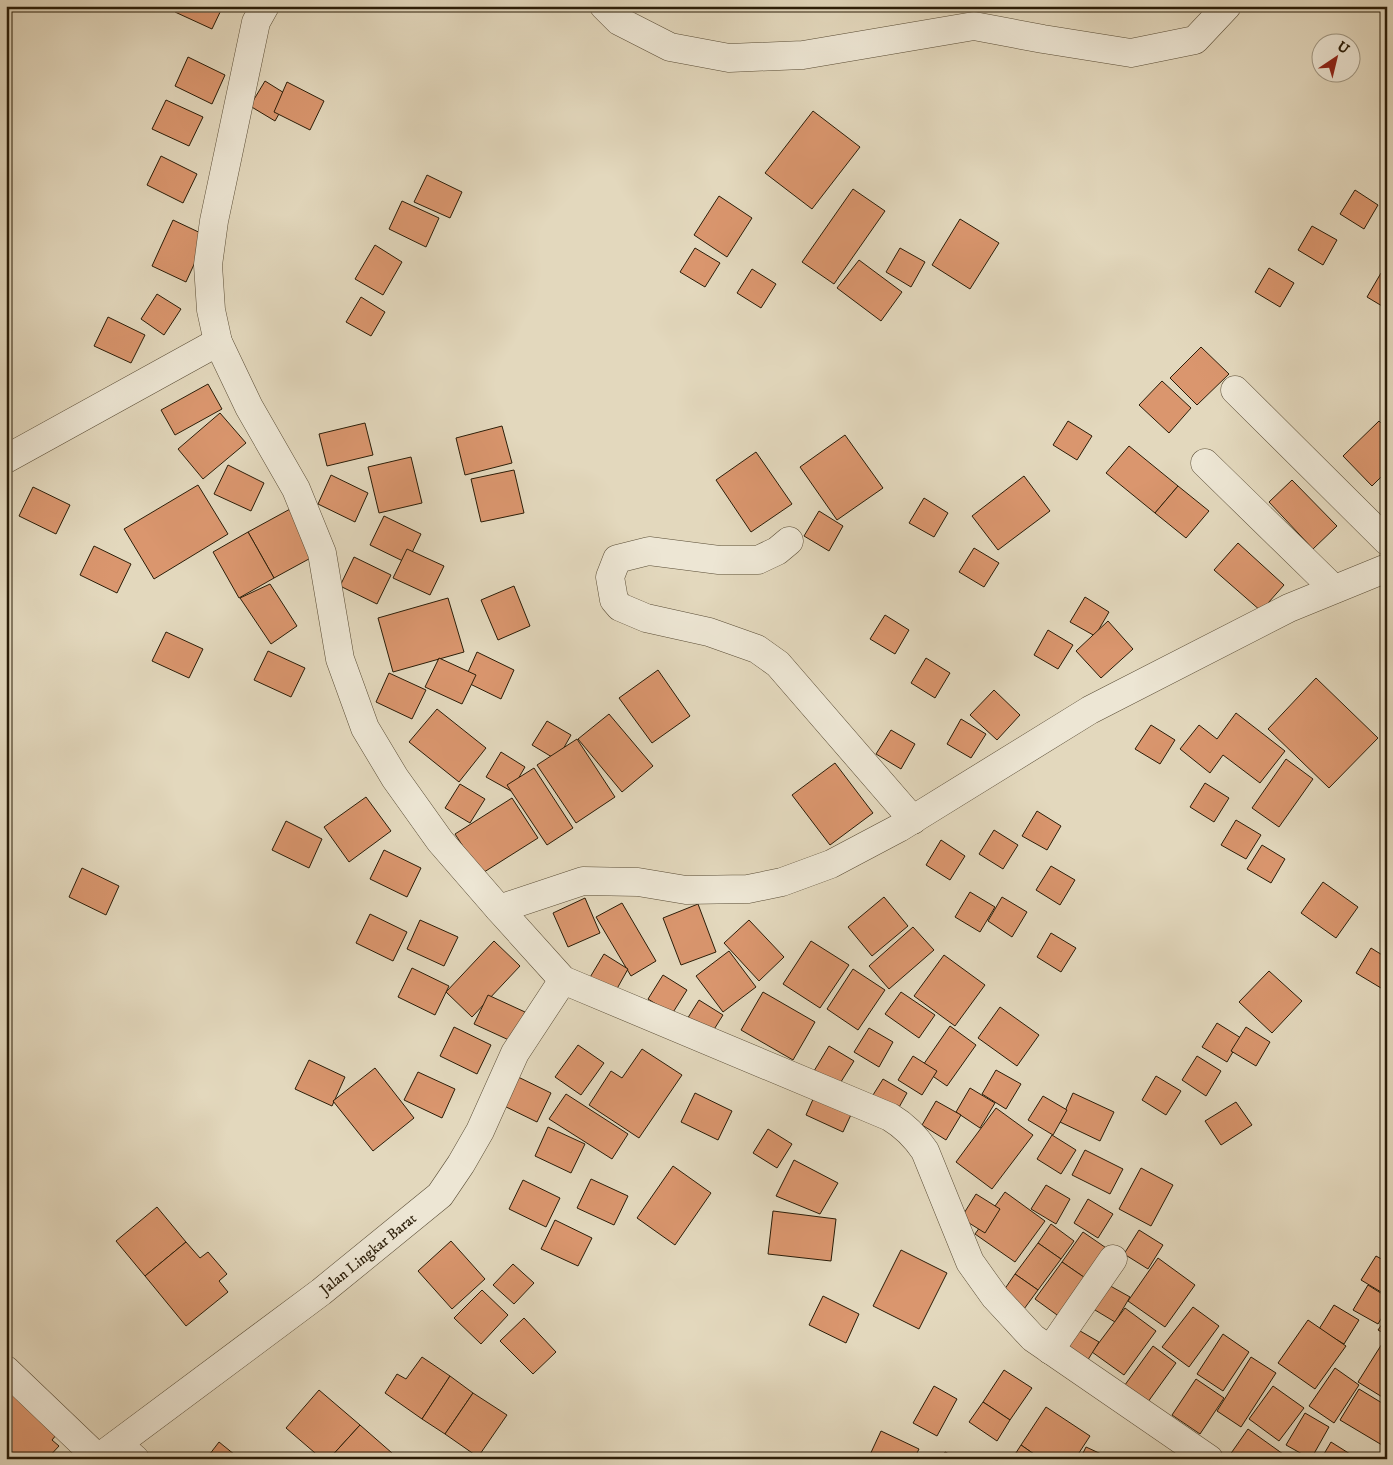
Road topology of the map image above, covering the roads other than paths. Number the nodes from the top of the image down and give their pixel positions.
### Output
1 (264, 6) edge
2 (604, 6) edge
3 (1227, 6) edge
4 (218, 342) junction
5 (1235, 390) dead end
6 (6, 459) edge
7 (1205, 464) dead end
8 (1387, 541) edge
9 (789, 542) dead end
10 (1387, 568) edge
11 (1334, 589) junction
12 (912, 820) junction
13 (499, 909) junction
14 (563, 980) junction
15 (1113, 1260) dead end
16 (1050, 1350) junction
17 (6, 1370) edge
18 (112, 1455) edge
19 (1209, 1459) edge

1 - 4 street
2 - 3 street
4 - 6 street
4 - 13 street
5 - 8 street
7 - 11 street
9 - 12 street
10 - 11 street
11 - 12 street
12 - 13 street
13 - 14 street
14 - 16 street
14 - 18 street, Jalan Lingkar Barat
15 - 16 street
16 - 19 street
17 - 18 street

